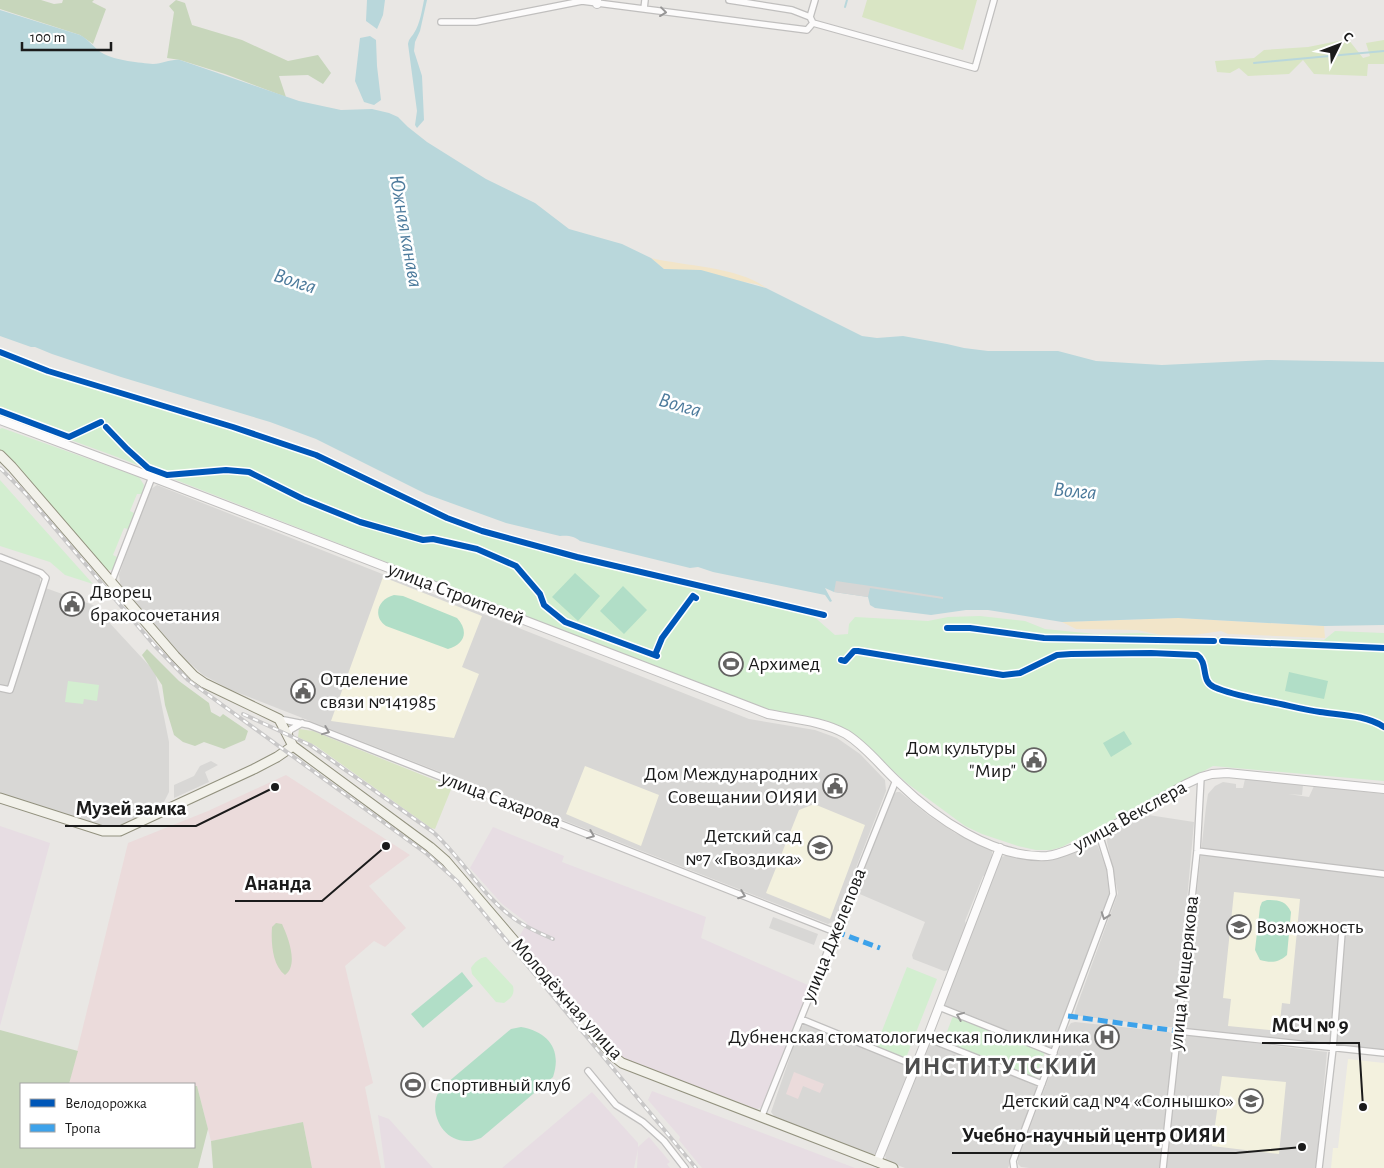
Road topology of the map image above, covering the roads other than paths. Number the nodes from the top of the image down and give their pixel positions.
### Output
1 (646, 0) edge
2 (728, 0) edge
3 (815, 0) edge
4 (994, 0) edge
5 (597, 2) edge
6 (644, 9) junction
7 (810, 17) junction
8 (441, 22) dead end
9 (813, 24) junction
10 (1, 422) edge
11 (0, 455) edge
12 (152, 477) junction
13 (0, 557) edge
14 (111, 583) junction
15 (0, 688) edge
16 (279, 719) junction
17 (302, 723) junction
18 (288, 736) junction
19 (293, 746) junction
20 (1201, 777) junction
21 (896, 780) junction
22 (1384, 789) edge
23 (0, 798) edge
24 (1099, 834) junction
25 (1000, 848) junction
26 (1197, 851) junction
27 (1384, 874) edge
28 (835, 932) junction
29 (1342, 932) dead end
30 (938, 1007) junction
31 (800, 1019) junction
32 (1178, 1031) junction
33 (927, 1038) junction
34 (1332, 1048) junction
35 (1054, 1053) junction
36 (1384, 1053) edge
37 (916, 1066) junction
38 (588, 1071) dead end
39 (1042, 1084) junction
40 (761, 1118) junction
41 (876, 1165) edge
42 (685, 1168) edge
43 (893, 1168) edge
44 (1014, 1168) edge
45 (1163, 1168) edge
46 (1319, 1168) edge

1 - 6 street
2 - 7 street
3 - 7 street
4 - 9 street
5 - 6 street
5 - 8 street
6 -> 9 street
7 - 9 street
10 - 12 street, улица Строителей
11 - 14 main road, улица Сахарова
12 - 14 street
12 - 21 street, улица Строителей
13 - 15 street
14 - 16 main road, улица Сахарова
16 - 17 street, улица Сахарова
16 - 18 main road
17 - 18 street
17 -> 28 street, улица Сахарова
18 - 19 main road
19 - 23 main road
19 - 40 main road, Молодёжная улица
20 - 22 street, улица Векслера
20 - 24 street, улица Векслера
20 - 26 street, улица Мещерякова
21 - 25 street, улица Векслера
21 - 28 street, улица Джелепова
24 - 25 street, улица Векслера
24 -> 35 street
25 - 30 street
26 - 27 street
26 - 32 street, улица Мещерякова
28 - 31 street, улица Джелепова
29 - 34 street
30 - 33 street
35 -> 30 street
31 - 37 street
31 - 40 street, улица Джелепова
32 - 34 street
32 - 45 street, улица Мещерякова
33 - 37 street
33 - 39 street
34 - 36 street
34 - 46 street
35 - 39 street
37 - 41 street
38 - 42 street
39 - 44 street
40 - 41 main road, Молодёжная улица
41 - 43 main road, Молодёжная улица

